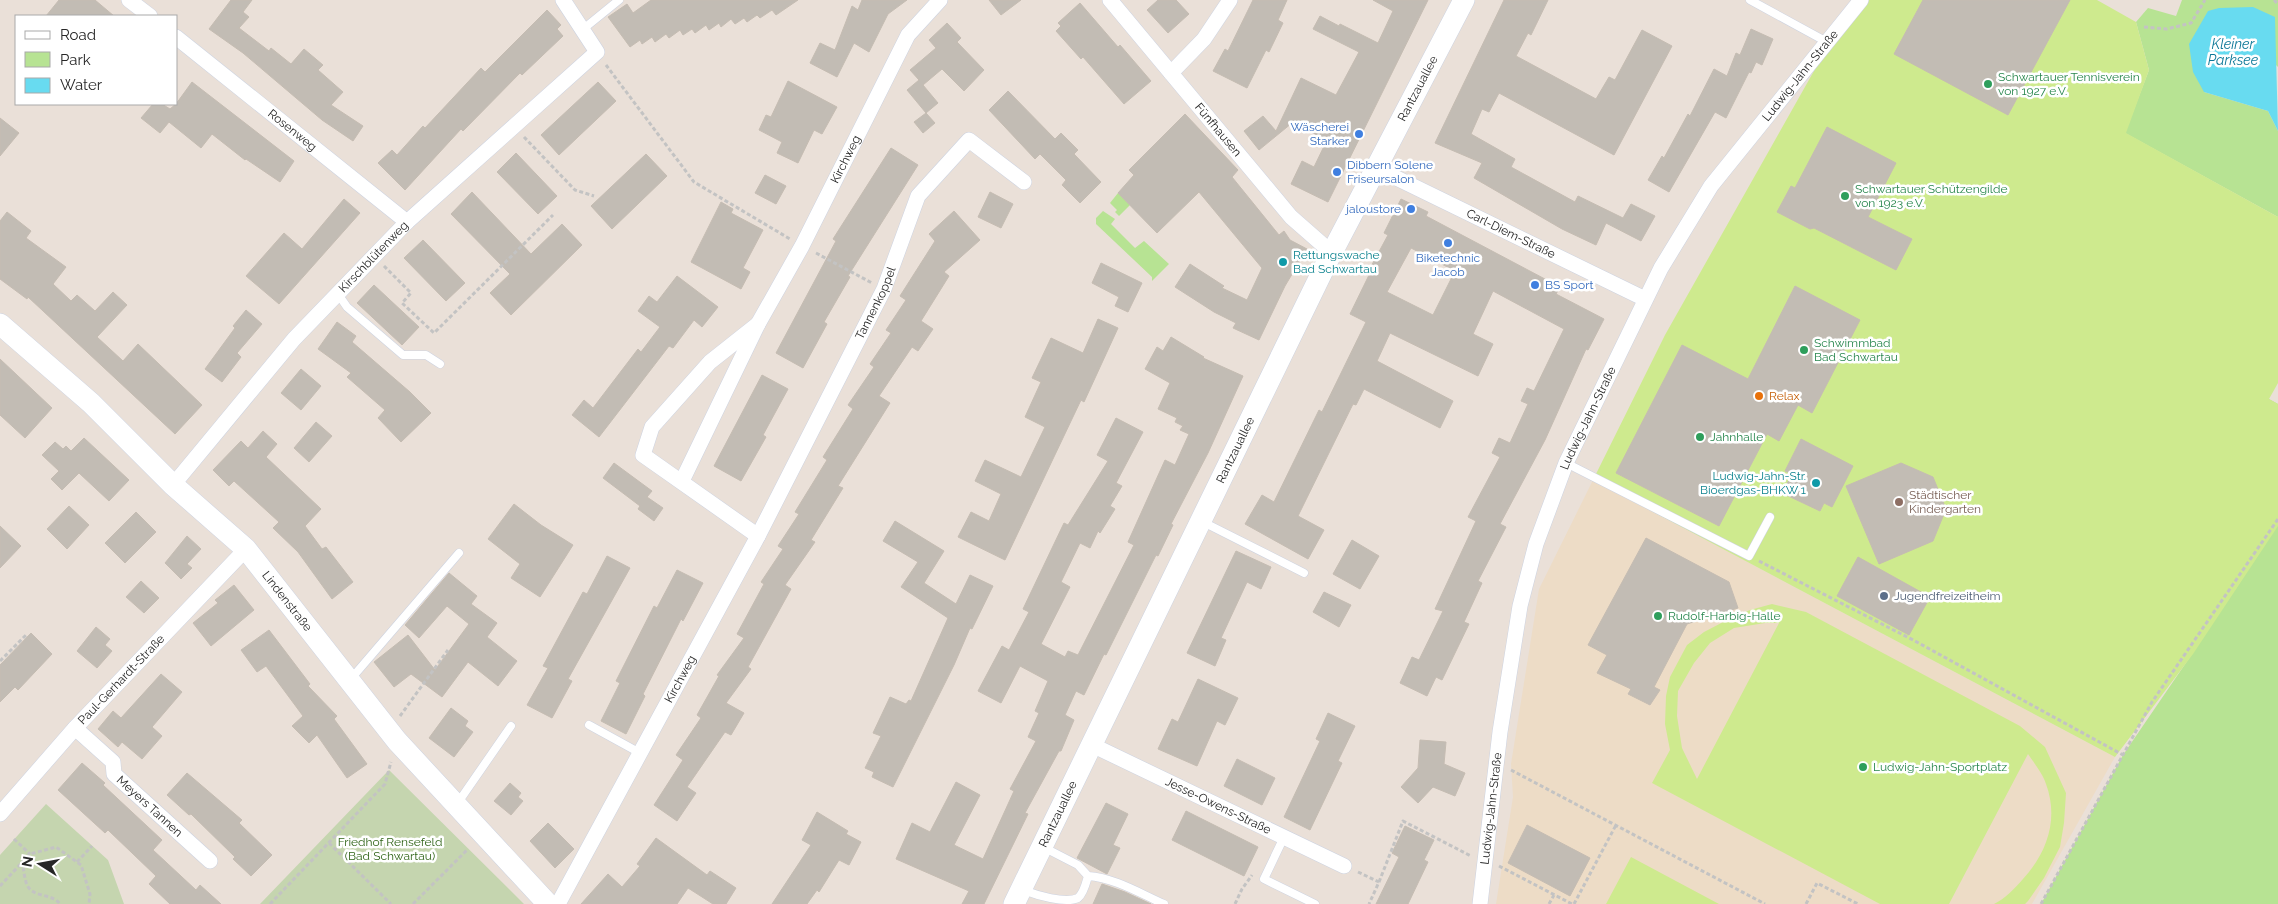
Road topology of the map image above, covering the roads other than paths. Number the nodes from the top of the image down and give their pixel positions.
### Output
1 (130, 0) edge
2 (563, 0) edge
3 (619, 0) edge
4 (940, 0) edge
5 (1110, 0) edge
6 (1230, 0) edge
7 (1464, 0) edge
8 (1750, 0) edge
9 (1861, 0) edge
10 (149, 15) edge
11 (582, 30) junction
12 (178, 40) edge
13 (1827, 42) junction
14 (1171, 73) junction
15 (1376, 168) junction
16 (1024, 182) dead end
17 (407, 222) junction
18 (1332, 253) junction
19 (338, 294) junction
20 (1646, 299) junction
21 (0, 324) edge
22 (758, 324) junction
23 (440, 364) dead end
24 (1566, 463) junction
25 (682, 481) junction
26 (173, 485) junction
27 (1770, 517) dead end
28 (1201, 521) junction
29 (758, 536) junction
30 (246, 549) junction
31 (459, 553) dead end
32 (1304, 572) dead end
33 (348, 682) junction
34 (589, 725) dead end
35 (511, 726) dead end
36 (75, 728) junction
37 (1092, 745) junction
38 (640, 752) junction
39 (456, 805) junction
40 (0, 814) edge
41 (1284, 837) junction
42 (1042, 847) junction
43 (210, 862) dead end
44 (1344, 866) road end
45 (1088, 876) junction
46 (1017, 896) edge
47 (548, 904) edge
48 (558, 904) edge
49 (1164, 904) edge
50 (1315, 904) edge
51 (1480, 904) edge

1 - 10 street
2 - 11 street
3 - 11 lane
4 - 22 street, Kirchweg
5 - 14 street, Fünfhausen
6 - 14 street
7 - 15 main road, Rantzauallee
8 - 13 lane
9 - 13 street, Ludwig-Jahn-Straße
11 - 17 street, Kirschblütenweg
12 - 17 street, Rosenweg
13 - 20 street, Ludwig-Jahn-Straße
14 - 18 street, Fünfhausen
15 - 18 main road, Rantzauallee
15 - 20 street, Carl-Diem-Straße
16 - 29 street, Tannenkoppel
17 - 19 street, Kirschblütenweg
18 - 28 main road, Rantzauallee
19 - 23 lane
19 - 26 street, Kirschblütenweg
20 - 24 street, Ludwig-Jahn-Straße
21 - 26 main road, Lindenstraße
22 - 25 street, Kirchweg
22 - 25 street, Kirchweg
24 - 27 lane
24 - 51 street, Ludwig-Jahn-Straße
25 - 29 street, Kirchweg
26 - 30 main road, Lindenstraße
28 - 32 lane
28 - 37 main road, Rantzauallee
29 - 38 street, Kirchweg
30 - 33 main road, Lindenstraße
30 - 36 street, Paul-Gerhardt-Straße
31 - 33 lane
33 - 39 main road, Lindenstraße
34 - 38 lane
35 - 39 lane
36 - 40 street, Paul-Gerhardt-Straße
36 - 43 street, Meyers Tannen
37 - 41 street, Jesse-Owens-Straße
37 - 42 main road, Rantzauallee
38 - 48 street, Kirchweg
39 - 47 main road, Lindenstraße
41 - 44 street, Jesse-Owens-Straße
41 - 50 lane
42 - 45 lane
42 - 46 main road, Rantzauallee
45 - 46 lane
45 - 49 lane

